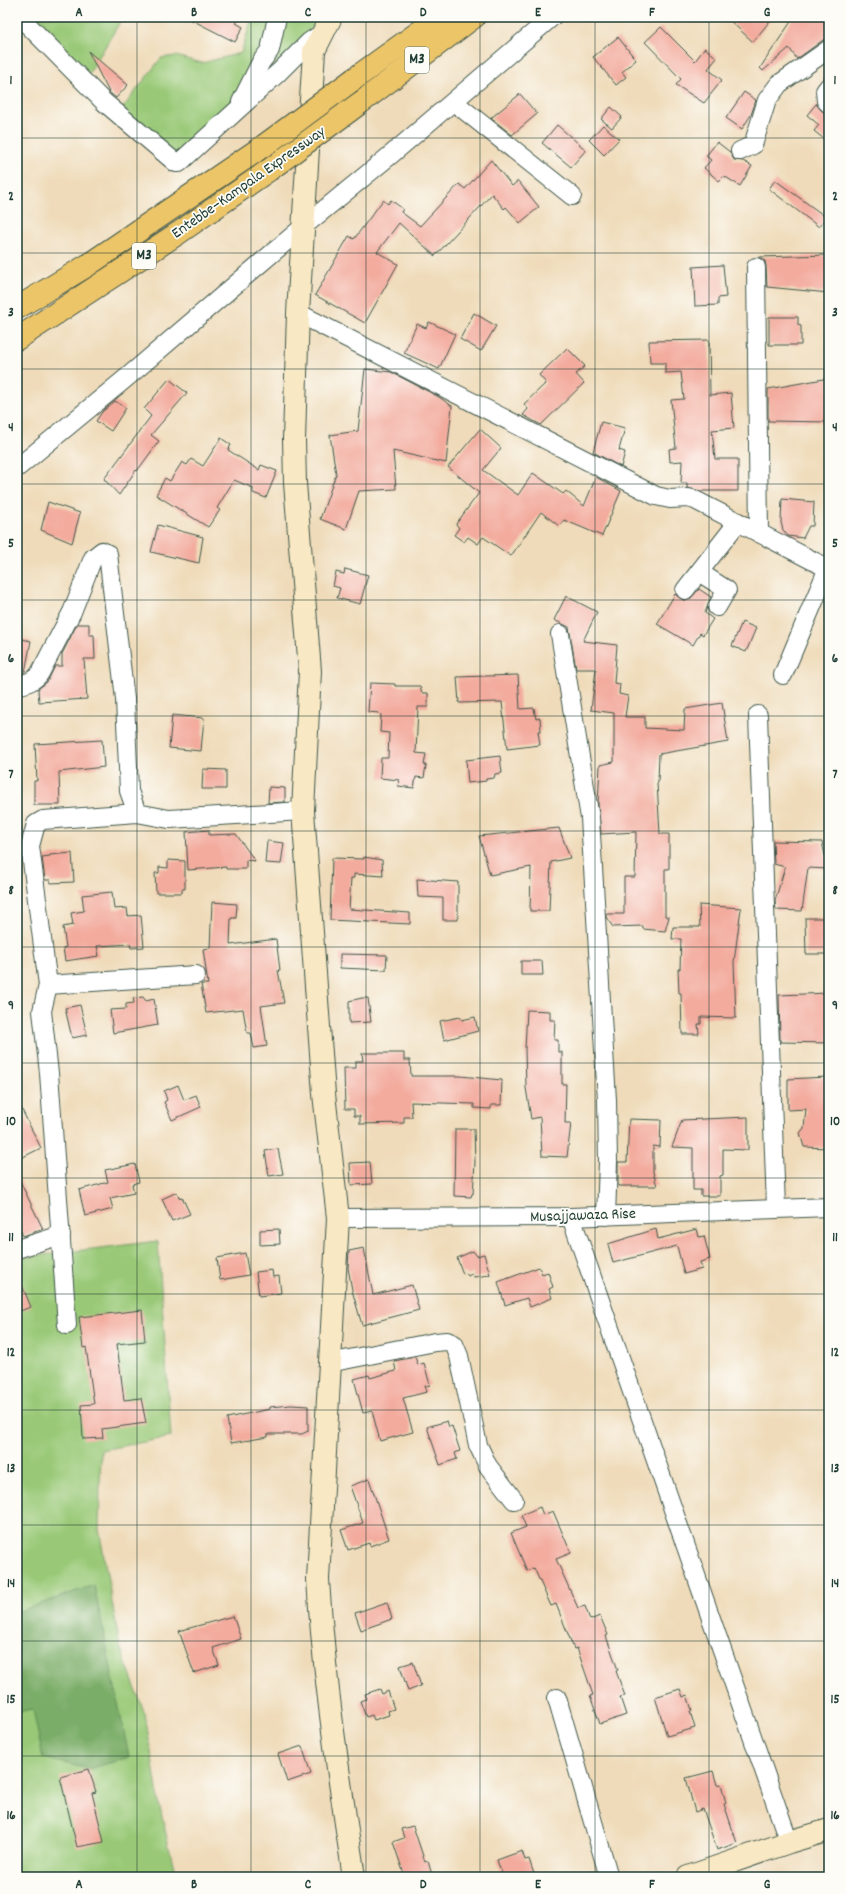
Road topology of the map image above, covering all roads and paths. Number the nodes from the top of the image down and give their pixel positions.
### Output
1 (20, 17) edge
2 (276, 17) edge
3 (440, 17) edge
4 (474, 17) edge
5 (552, 17) edge
6 (328, 24) edge
7 (829, 49) edge
8 (829, 86) edge
9 (454, 102) junction
10 (829, 104) edge
11 (236, 111) junction
12 (740, 151) dead end
13 (572, 196) dead end
14 (304, 226) junction
15 (756, 267) dead end
16 (17, 308) edge
17 (298, 313) junction
18 (17, 339) edge
19 (17, 468) edge
20 (738, 522) junction
21 (759, 533) junction
22 (828, 568) edge
23 (699, 572) junction
24 (685, 590) dead end
25 (717, 607) dead end
26 (560, 634) dead end
27 (783, 675) dead end
28 (17, 685) edge
29 (758, 715) dead end
30 (303, 811) junction
31 (137, 813) junction
32 (196, 975) dead end
33 (48, 985) junction
34 (829, 1207) edge
35 (776, 1208) junction
36 (606, 1216) junction
37 (571, 1217) junction
38 (338, 1218) junction
39 (61, 1235) junction
40 (17, 1248) edge
41 (67, 1325) dead end
42 (329, 1363) junction
43 (514, 1500) dead end
44 (557, 1698) dead end
45 (829, 1830) edge
46 (789, 1842) junction
47 (697, 1876) edge
48 (354, 1877) edge
49 (609, 1877) edge

1 - 11 street
2 - 11 street
3 - 16 highway, Entebbe–Kampala Expressway / M3, bridge
4 - 18 highway, Entebbe–Kampala Expressway / M3, bridge
5 - 9 street
6 - 11 street
6 - 14 street
7 - 12 street
8 - 10 street
9 - 13 street
9 - 14 street
14 - 17 street
14 - 19 street
15 - 21 street
17 - 20 street
17 - 30 street
20 - 21 street
20 - 23 street
21 - 22 street
22 - 27 street
23 - 24 street
23 - 25 street
26 - 36 street
28 - 31 street
29 - 35 street
30 - 31 street
30 - 38 street
31 - 33 street
32 - 33 street
33 - 39 street
34 - 35 street, Musajjawaza Rise
35 - 36 street, Musajjawaza Rise
36 - 37 street, Musajjawaza Rise
37 - 38 street, Musajjawaza Rise
37 - 46 street
38 - 42 street
39 - 40 street
39 - 41 street
42 - 43 street
42 - 48 street
44 - 49 street
45 - 46 street
46 - 47 street

